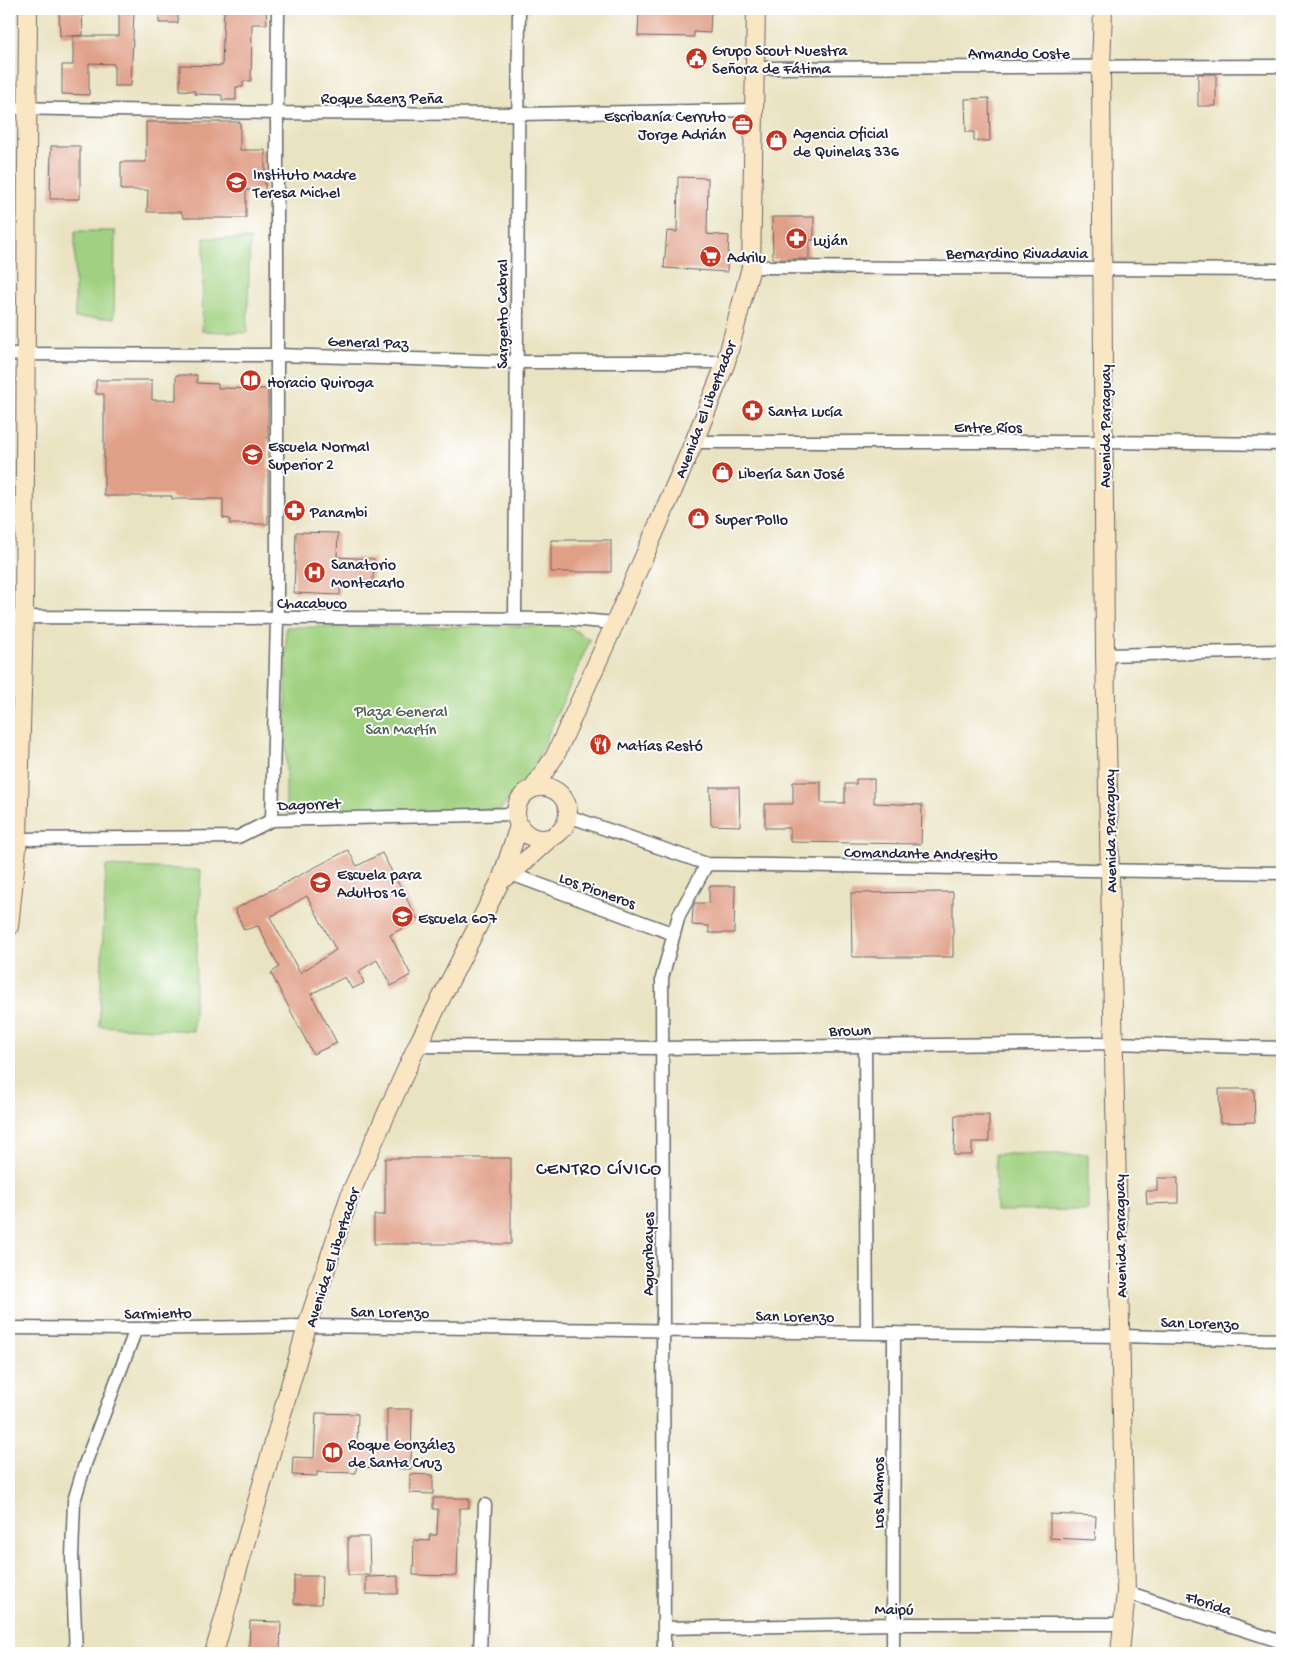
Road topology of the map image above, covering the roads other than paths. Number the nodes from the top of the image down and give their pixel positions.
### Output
1 (28, 9) edge
2 (278, 9) edge
3 (518, 9) edge
4 (756, 9) edge
5 (1103, 9) edge
6 (1282, 66) edge
7 (755, 68) junction
8 (1102, 68) junction
9 (9, 108) edge
10 (28, 108) junction
11 (754, 110) junction
12 (276, 113) junction
13 (518, 114) junction
14 (751, 267) junction
15 (1104, 269) junction
16 (1282, 270) edge
17 (9, 354) edge
18 (27, 354) junction
19 (277, 355) junction
20 (517, 362) junction
21 (726, 362) junction
22 (694, 442) junction
23 (1104, 442) junction
24 (1282, 444) edge
25 (16, 617) edge
26 (277, 618) junction
27 (515, 619) junction
28 (615, 623) junction
29 (1282, 651) edge
30 (1105, 656) junction
31 (555, 756) junction
32 (534, 787) junction
33 (557, 790) junction
34 (568, 816) junction
35 (272, 820) junction
36 (517, 820) junction
37 (550, 838) junction
38 (18, 839) junction
39 (707, 864) junction
40 (1109, 871) junction
41 (1282, 873) edge
42 (506, 877) junction
43 (9, 927) edge
44 (674, 934) junction
45 (1114, 1043) junction
46 (865, 1045) junction
47 (417, 1046) junction
48 (663, 1048) junction
49 (1282, 1048) edge
50 (307, 1326) junction
51 (9, 1328) edge
52 (136, 1329) junction
53 (664, 1330) junction
54 (867, 1332) junction
55 (894, 1333) junction
56 (1121, 1336) junction
57 (1282, 1340) edge
58 (485, 1505) dead end
59 (1126, 1592) junction
60 (893, 1624) junction
61 (1123, 1624) junction
62 (664, 1628) junction
63 (1282, 1642) edge
64 (76, 1653) edge
65 (214, 1653) edge
66 (480, 1653) edge
67 (664, 1653) edge
68 (893, 1653) edge
69 (1120, 1653) edge

1 - 10 main road
2 - 12 street
3 - 13 street, Sargento Cabral
4 - 7 main road, Avenida El Libertador
5 - 8 main road, Avenida Paraguay
6 - 8 street, Armando Coste
7 - 8 street, Armando Coste
7 - 11 main road, Avenida El Libertador
8 - 15 main road, Avenida Paraguay
9 - 10 street, Roque Saenz Peña
10 - 12 street, Roque Saenz Peña
10 - 18 main road
11 - 13 street, Roque Saenz Peña
11 - 14 main road, Avenida El Libertador
12 - 13 street, Roque Saenz Peña
12 - 19 street
13 - 20 street, Sargento Cabral
14 - 15 street, Bernardino Rivadavia
14 - 21 main road, Avenida El Libertador
15 - 16 street, Bernardino Rivadavia
15 - 23 main road, Avenida Paraguay
17 - 18 street, General Paz
18 - 19 street, General Paz
18 - 25 main road
19 - 20 street, General Paz
19 - 26 street
20 - 21 street, General Paz
20 - 27 street, Sargento Cabral
21 - 22 main road, Avenida El Libertador
22 - 23 street, Entre Ríos
22 - 28 main road, Avenida El Libertador
23 - 24 street, Entre Ríos
23 - 30 main road, Avenida Paraguay
25 - 26 street, Chacabuco
25 - 38 main road
26 - 27 street, Chacabuco
26 - 35 street
27 - 28 street, Chacabuco
28 - 31 main road, Avenida El Libertador
29 - 30 street
30 - 40 main road, Avenida Paraguay
31 - 32 main road, Avenida El Libertador
31 - 33 main road, Avenida El Libertador
32 - 33 main road
32 - 36 main road
33 - 34 main road
34 - 37 main road
34 - 39 street, Comandante Andresito
35 - 36 street, Dagorret
35 - 38 street, Dagorret
36 - 37 main road
36 - 42 main road, Avenida El Libertador
37 - 42 main road, Avenida El Libertador
38 - 43 main road
39 - 40 street, Comandante Andresito
39 - 44 street, Aguaribayes
40 - 41 street, Comandante Andresito
40 - 45 main road, Avenida Paraguay
42 - 44 street, Los Pioneros
42 - 47 main road, Avenida El Libertador
44 - 48 street, Aguaribayes
45 - 46 street, Brown
45 - 49 street, Brown
45 - 56 main road, Avenida Paraguay
46 - 48 street, Brown
46 - 54 street
47 - 48 street, Brown
47 - 50 main road, Avenida El Libertador
48 - 53 street, Aguaribayes
50 - 52 street, Sarmiento
50 - 53 street, San Lorenzo
50 - 65 main road, Avenida El Libertador
51 - 52 street, Sarmiento
52 - 64 street
53 - 54 street, San Lorenzo
53 - 62 street, Aguaribayes
54 - 55 street, San Lorenzo
55 - 56 street, San Lorenzo
55 - 60 street, Los Alamos
56 - 57 street, San Lorenzo
56 - 59 main road, Avenida Paraguay
58 - 66 street
59 - 61 main road, Avenida Paraguay
59 - 63 street, Florida
60 - 61 street, Maipú
60 - 62 street, Maipú
60 - 68 street, Los Alamos
61 - 69 main road, Avenida Paraguay
62 - 67 street, Aguaribayes

